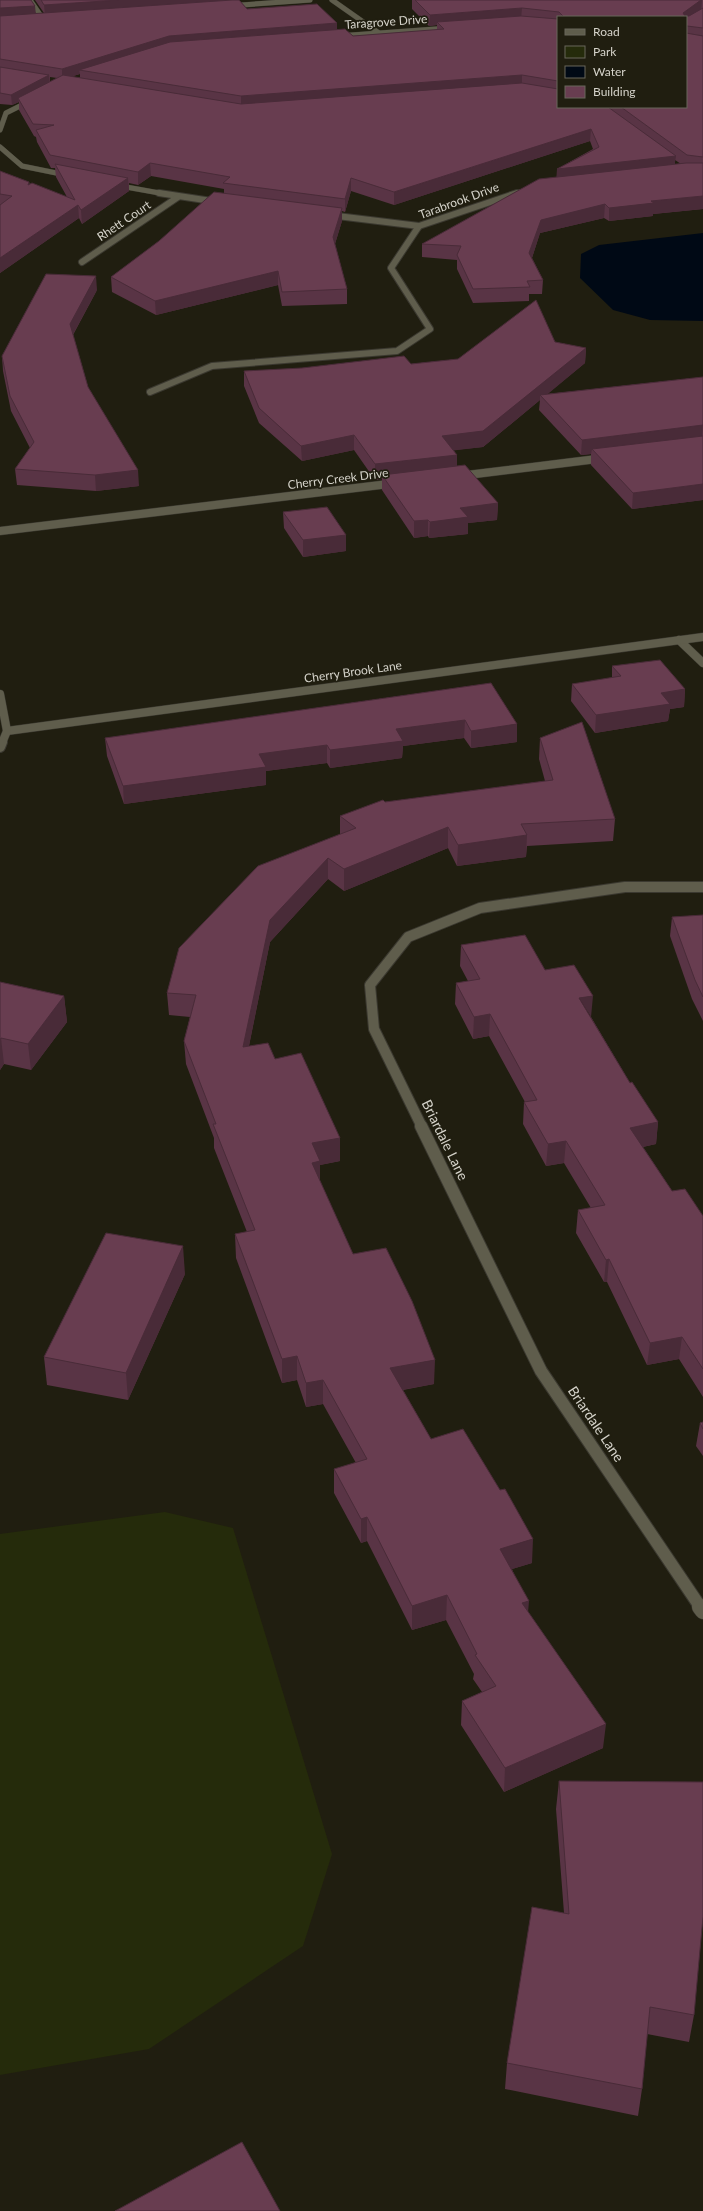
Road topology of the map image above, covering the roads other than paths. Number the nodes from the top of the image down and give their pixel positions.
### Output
1 (30, 0) edge
2 (310, 0) edge
3 (332, 0) edge
4 (224, 6) edge
5 (51, 18) edge
6 (36, 19) edge
7 (43, 19) junction
8 (458, 28) edge
9 (379, 33) junction
10 (332, 37) edge
11 (38, 97) edge
12 (0, 130) edge
13 (0, 147) edge
14 (77, 177) edge
15 (108, 183) edge
16 (531, 189) edge
17 (178, 197) junction
18 (225, 203) edge
19 (318, 214) edge
20 (419, 226) junction
21 (82, 262) dead end
22 (150, 392) dead end
23 (616, 457) edge
24 (450, 477) edge
25 (403, 482) edge
26 (0, 531) edge
27 (703, 637) edge
28 (679, 640) junction
29 (703, 663) edge
30 (0, 694) edge
31 (7, 731) junction
32 (0, 747) edge
33 (703, 888) edge
34 (703, 1611) edge

1 - 7 street
2 - 4 street
3 - 9 street
5 - 7 street
6 - 7 street
8 - 9 street, Taragrove Drive
9 - 10 street, Taragrove Drive
11 - 12 street
13 - 14 street
15 - 17 street
16 - 20 street, Tarabrook Drive
17 - 18 street
17 - 21 street, Rhett Court
19 - 20 street
20 - 22 street, Tarabrook Drive
23 - 24 street
25 - 26 street, Cherry Creek Drive
27 - 28 street, Cherry Brook Lane
28 - 29 street
28 - 31 street, Cherry Brook Lane
30 - 31 street
31 - 32 street
33 - 34 street, Briardale Lane

